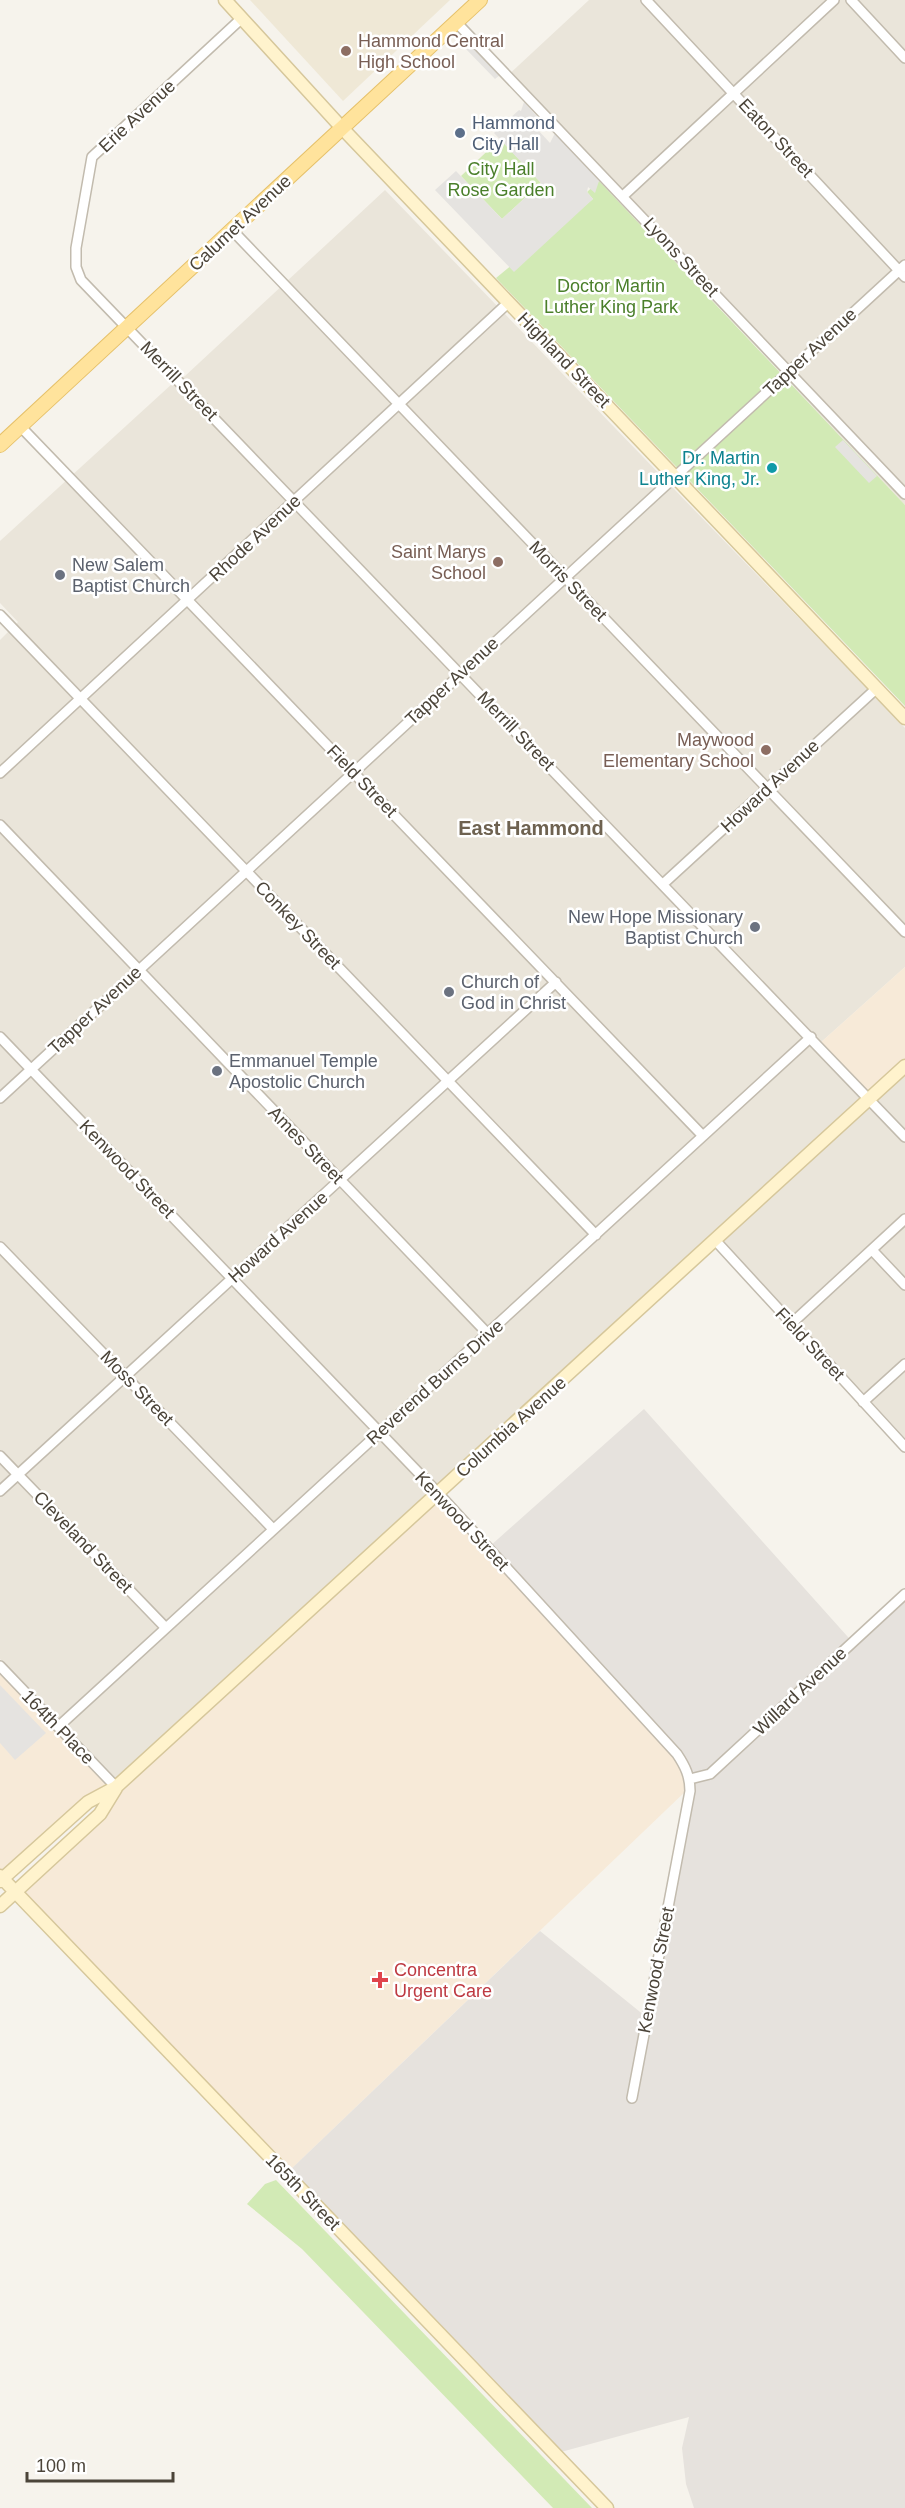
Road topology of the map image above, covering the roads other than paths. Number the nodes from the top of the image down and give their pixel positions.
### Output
1 (225, 0) edge
2 (480, 0) edge
3 (646, 0) edge
4 (834, 0) edge
5 (851, 0) edge
6 (242, 18) junction
7 (456, 22) junction
8 (905, 58) edge
9 (734, 93) junction
10 (342, 128) junction
11 (623, 196) junction
12 (232, 230) junction
13 (903, 271) edge
14 (77, 273) joint
15 (509, 302) junction
16 (127, 327) junction
17 (789, 371) junction
18 (399, 404) junction
19 (20, 426) junction
20 (0, 445) edge
21 (675, 476) junction
22 (905, 494) edge
23 (295, 501) junction
24 (565, 578) junction
25 (188, 599) junction
26 (0, 615) edge
27 (461, 673) junction
28 (877, 688) junction
29 (80, 698) junction
30 (905, 718) edge
31 (0, 773) edge
32 (354, 773) junction
33 (767, 788) junction
34 (0, 825) edge
35 (246, 871) junction
36 (663, 884) junction
37 (905, 932) edge
38 (138, 969) junction
39 (556, 982) junction
40 (0, 1037) edge
41 (811, 1037) junction
42 (905, 1066) edge
43 (31, 1069) junction
44 (448, 1082) junction
45 (0, 1098) edge
46 (870, 1098) junction
47 (703, 1136) junction
48 (905, 1137) edge
49 (340, 1180) junction
50 (905, 1220) edge
51 (596, 1235) junction
52 (715, 1240) junction
53 (0, 1247) edge
54 (872, 1250) junction
55 (232, 1279) junction
56 (905, 1285) edge
57 (791, 1324) junction
58 (488, 1334) junction
59 (905, 1364) edge
60 (125, 1376) junction
61 (863, 1402) junction
62 (380, 1432) junction
63 (905, 1447) edge
64 (0, 1456) edge
65 (18, 1475) junction
66 (0, 1491) edge
67 (438, 1493) junction
68 (273, 1530) junction
69 (905, 1594) edge
70 (166, 1628) junction
71 (0, 1666) edge
72 (58, 1727) junction
73 (690, 1779) junction
74 (116, 1787) junction
75 (1, 1879) edge
76 (15, 1892) junction
77 (0, 1906) edge
78 (632, 2097) dead end
79 (607, 2508) edge

1 - 6 street, Highland Street
2 - 7 main road, Calumet Avenue
3 - 9 street, Eaton Street
4 - 9 street
5 - 8 street
6 - 10 street, Highland Street
6 - 14 street, Erie Avenue
7 - 10 main road, Calumet Avenue
7 - 11 street, Lyons Street
9 - 11 street
9 - 13 street, Eaton Street
10 - 12 main road, Calumet Avenue
10 - 15 street, Highland Street
11 - 17 street, Lyons Street
12 - 16 main road, Calumet Avenue
12 - 18 street, Morris Street
13 - 17 street, Tapper Avenue
14 - 16 street, Merrill Street
15 - 18 street, Rhode Avenue
15 - 21 street, Highland Street
16 - 19 main road, Calumet Avenue
16 - 23 street, Merrill Street
17 - 21 street, Tapper Avenue
17 - 22 street, Lyons Street
18 - 23 street, Rhode Avenue
18 - 24 street, Morris Street
19 - 20 main road, Calumet Avenue
19 - 25 street, Field Street
21 - 24 street, Tapper Avenue
21 - 28 street, Highland Street
23 - 25 street, Rhode Avenue
23 - 27 street, Merrill Street
24 - 27 street, Tapper Avenue
24 - 33 street, Morris Street
25 - 29 street, Rhode Avenue
25 - 32 street, Field Street
26 - 29 street, Conkey Street
27 - 32 street, Tapper Avenue
27 - 36 street, Merrill Street
28 - 30 street, Highland Street
28 - 33 street, Howard Avenue
29 - 31 street, Rhode Avenue
29 - 35 street, Conkey Street
32 - 35 street, Tapper Avenue
32 - 39 street, Field Street
33 - 36 street, Howard Avenue
33 - 37 street, Morris Street
34 - 38 street, Ames Street
35 - 38 street, Tapper Avenue
35 - 44 street, Conkey Street
36 - 41 street, Merrill Street
38 - 43 street, Tapper Avenue
38 - 49 street, Ames Street
39 - 44 street, Howard Avenue
39 - 47 street, Field Street
40 - 43 street, Kenwood Street
41 - 46 street, Merrill Street
41 - 47 street, Reverend Burns Drive
42 - 46 street, Columbia Avenue
43 - 45 street, Tapper Avenue
43 - 55 street, Kenwood Street
44 - 49 street, Howard Avenue
44 - 51 street, Conkey Street
46 - 48 street, Merrill Street
46 - 52 street, Columbia Avenue
47 - 51 street, Reverend Burns Drive
49 - 55 street, Howard Avenue
49 - 58 street, Ames Street
50 - 54 street
51 - 58 street, Reverend Burns Drive
52 - 57 street, Field Street
52 - 67 street, Columbia Avenue
53 - 60 street, Moss Street
54 - 56 street
54 - 57 street
55 - 60 street, Howard Avenue
55 - 62 street, Kenwood Street
57 - 61 street, Field Street
58 - 62 street, Reverend Burns Drive
59 - 61 street
60 - 65 street, Howard Avenue
60 - 68 street, Moss Street
61 - 63 street, Field Street
62 - 67 street, Kenwood Street
62 - 68 street, Reverend Burns Drive
64 - 65 street, Cleveland Street
65 - 66 street, Howard Avenue
65 - 70 street, Cleveland Street
67 - 73 street, Kenwood Street
67 - 74 street, Columbia Avenue
68 - 70 street, Reverend Burns Drive
69 - 73 street, Willard Avenue
70 - 72 street, Reverend Burns Drive
71 - 72 street, 164th Place
72 - 74 street, 164th Place
73 - 78 street, Kenwood Street
74 - 75 street, Columbia Avenue
74 - 76 street, Columbia Avenue
75 - 76 street, 165th Street
76 - 77 street, Columbia Avenue
76 - 79 street, 165th Street

